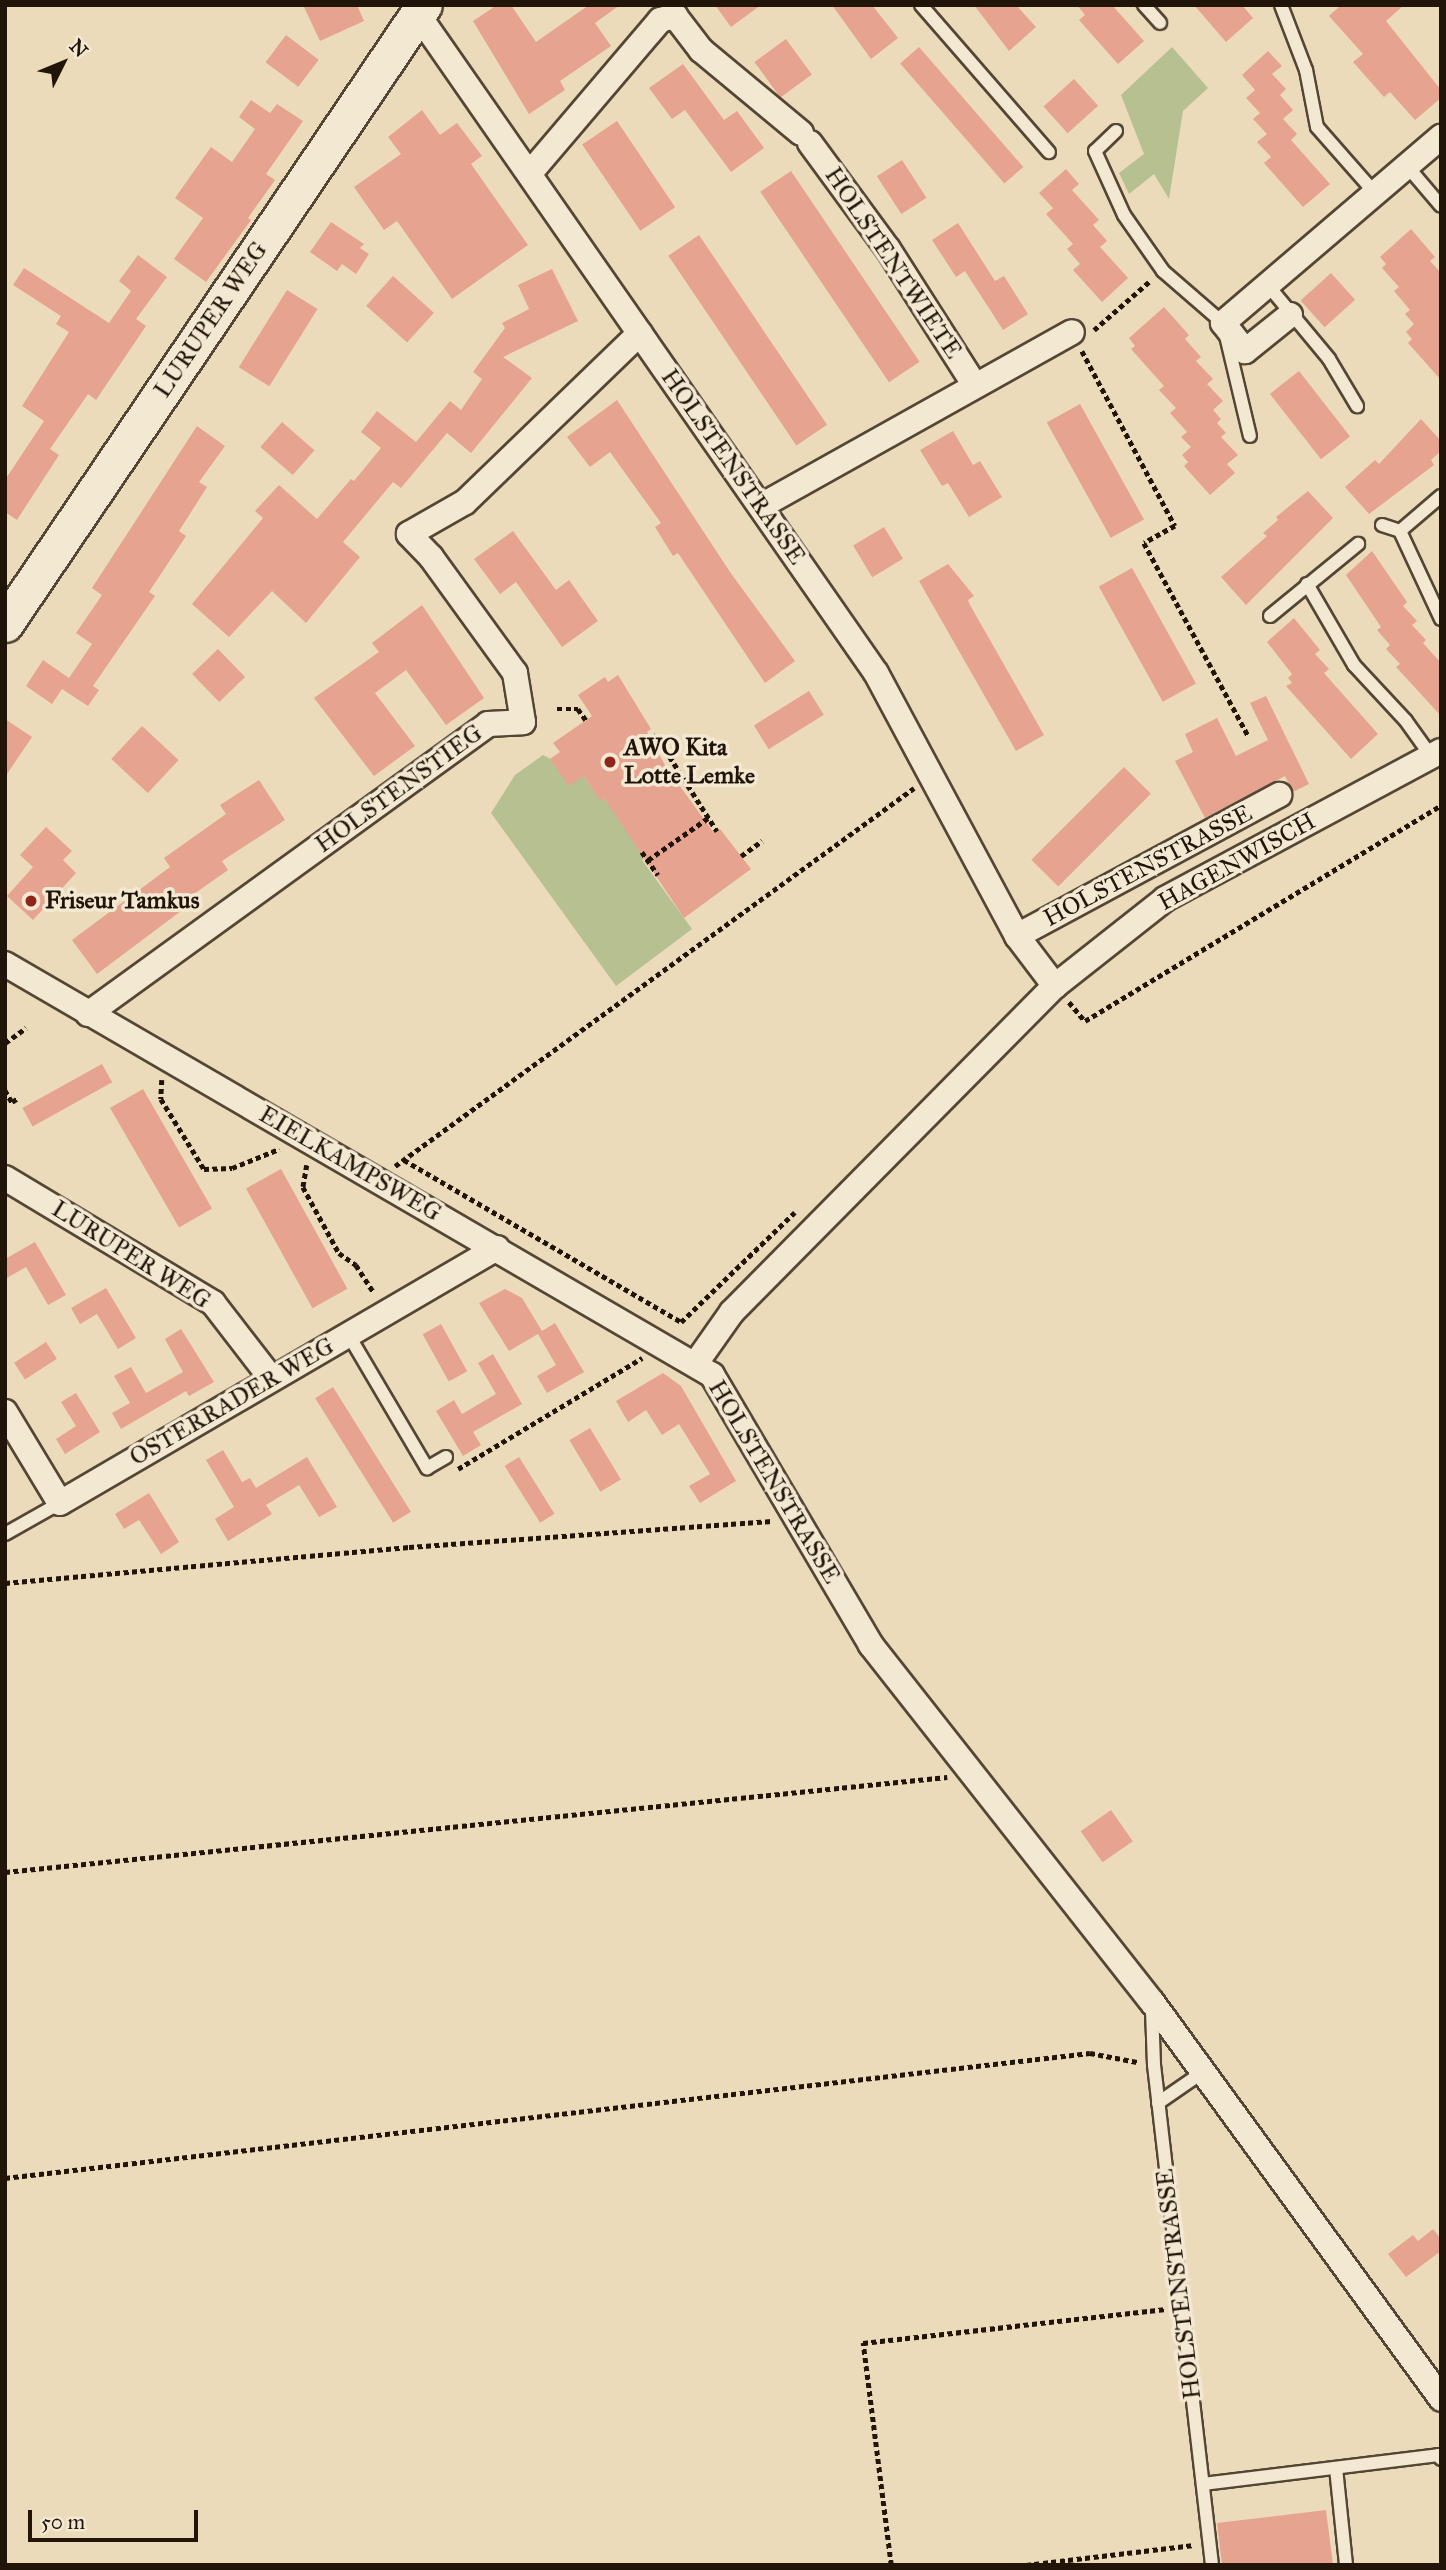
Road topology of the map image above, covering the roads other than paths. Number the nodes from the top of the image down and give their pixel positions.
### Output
1 (921, 5) edge
2 (1144, 5) edge
3 (1279, 6) edge
4 (421, 11) edge
5 (1160, 23) dead end
6 (1116, 131) dead end
7 (1441, 137) edge
8 (1049, 152) dead end
9 (1407, 166) junction
10 (530, 173) junction
11 (1376, 193) junction
12 (1441, 206) edge
13 (1266, 283) junction
14 (1290, 315) junction
15 (1223, 323) junction
16 (1072, 332) road end
17 (640, 333) junction
18 (974, 384) junction
19 (1357, 405) dead end
20 (1250, 436) dead end
21 (1441, 496) edge
22 (761, 506) junction
23 (1382, 525) dead end
24 (1400, 531) junction
25 (1357, 544) dead end
26 (1307, 584) junction
27 (1270, 616) dead end
28 (1441, 619) edge
29 (5, 624) edge
30 (1436, 754) edge
31 (1279, 795) dead end
32 (1017, 936) junction
33 (5, 964) edge
34 (1055, 986) junction
35 (88, 1014) junction
36 (5, 1178) edge
37 (497, 1248) junction
38 (348, 1334) junction
39 (696, 1363) junction
40 (271, 1378) junction
41 (5, 1412) edge
42 (446, 1457) road end
43 (60, 1503) junction
44 (5, 1534) edge
45 (1152, 2002) junction
46 (1203, 2073) junction
47 (1158, 2103) junction
48 (1441, 2399) edge
49 (1441, 2459) edge
50 (1336, 2468) junction
51 (1203, 2484) junction
52 (1212, 2565) edge
53 (1346, 2565) edge

1 - 8 lane
2 - 5 lane
3 - 11 lane
4 - 10 street, HOLSTENSTRASSE
4 - 29 street, LURUPER WEG
6 - 15 lane
7 - 9 street
9 - 11 street
9 - 12 lane
10 - 17 street, HOLSTENSTRASSE
10 - 18 street, HOLSTENTWIETE
11 - 13 street
13 - 14 lane
13 - 15 street
14 - 15 street
14 - 19 lane
15 - 20 lane
16 - 18 street, HOLSTENTWIETE
17 - 22 street, HOLSTENSTRASSE
17 - 35 street, HOLSTENSTIEG
18 - 22 street, HOLSTENTWIETE
21 - 24 lane
22 - 32 street, HOLSTENSTRASSE
23 - 24 lane
24 - 28 lane
25 - 26 lane
26 - 27 lane
26 - 30 lane, HAGENWISCH
30 - 34 street, HAGENWISCH
31 - 32 street, HOLSTENSTRASSE
32 - 34 street, HOLSTENSTRASSE
33 - 35 street, EIELKAMPSWEG
34 - 39 street, HOLSTENSTRASSE
35 - 37 street, EIELKAMPSWEG
36 - 40 street, LURUPER WEG
37 - 38 street, OSTERRADER WEG
37 - 39 street, EIELKAMPSWEG
38 - 40 street, OSTERRADER WEG
38 - 42 lane
39 - 45 street, HOLSTENSTRASSE
40 - 43 street, OSTERRADER WEG
41 - 43 street
43 - 44 lane
45 - 46 street, HOLSTENSTRASSE
45 - 47 lane, HOLSTENSTRASSE
46 - 47 lane
46 - 48 street, HOLSTENSTRASSE
47 - 51 lane, HOLSTENSTRASSE
49 - 50 lane
50 - 51 lane
50 - 53 lane
51 - 52 lane, HOLSTENSTRASSE

